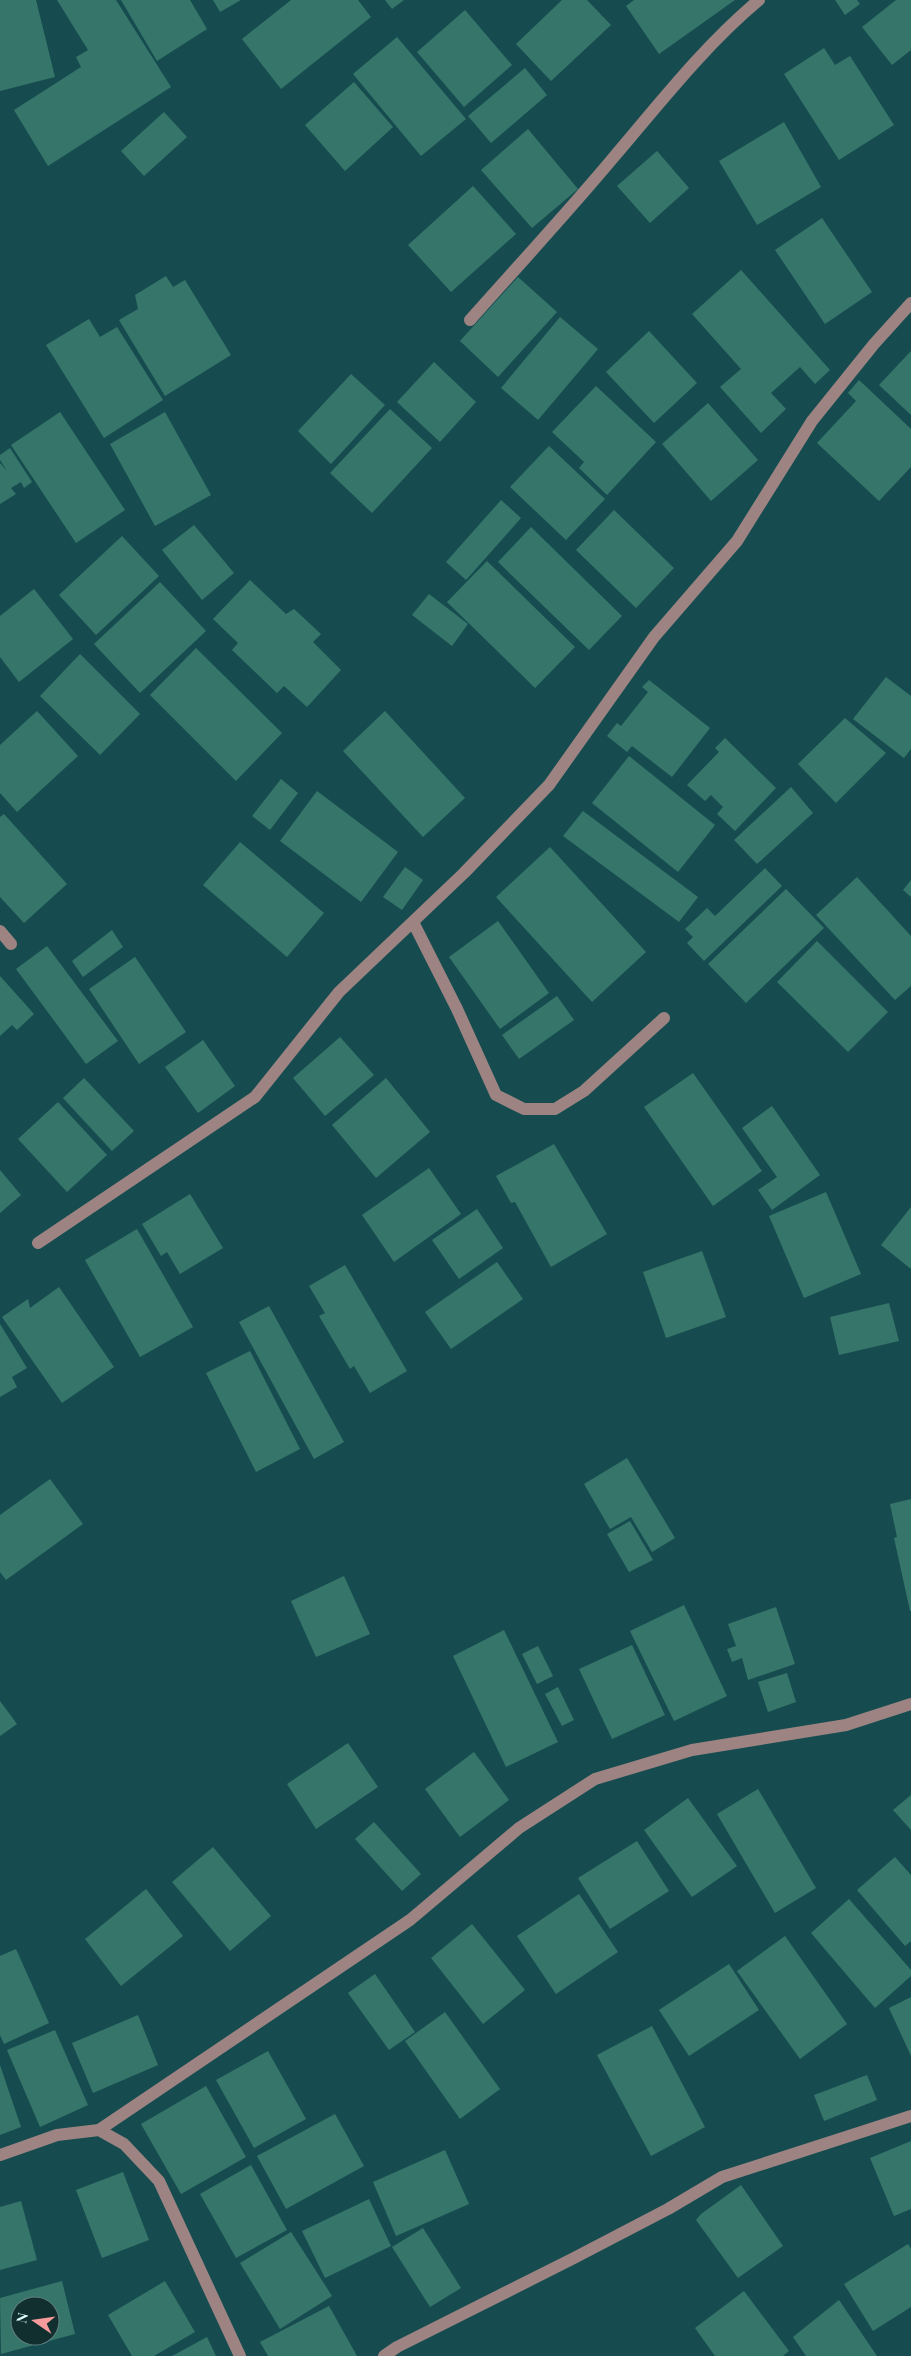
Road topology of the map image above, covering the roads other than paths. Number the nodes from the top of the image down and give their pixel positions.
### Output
1 (760, 0) edge
2 (911, 303) edge
3 (470, 320) dead end
4 (412, 922) junction
5 (0, 931) edge
6 (11, 944) dead end
7 (664, 1018) dead end
8 (38, 1243) dead end
9 (911, 1704) edge
10 (911, 2116) edge
11 (99, 2130) junction
12 (0, 2155) edge
13 (240, 2356) edge
14 (384, 2356) edge

1 - 3 street
2 - 4 street
4 - 7 street
4 - 8 street
5 - 6 street
9 - 11 street
10 - 14 street
11 - 12 street
11 - 13 street

